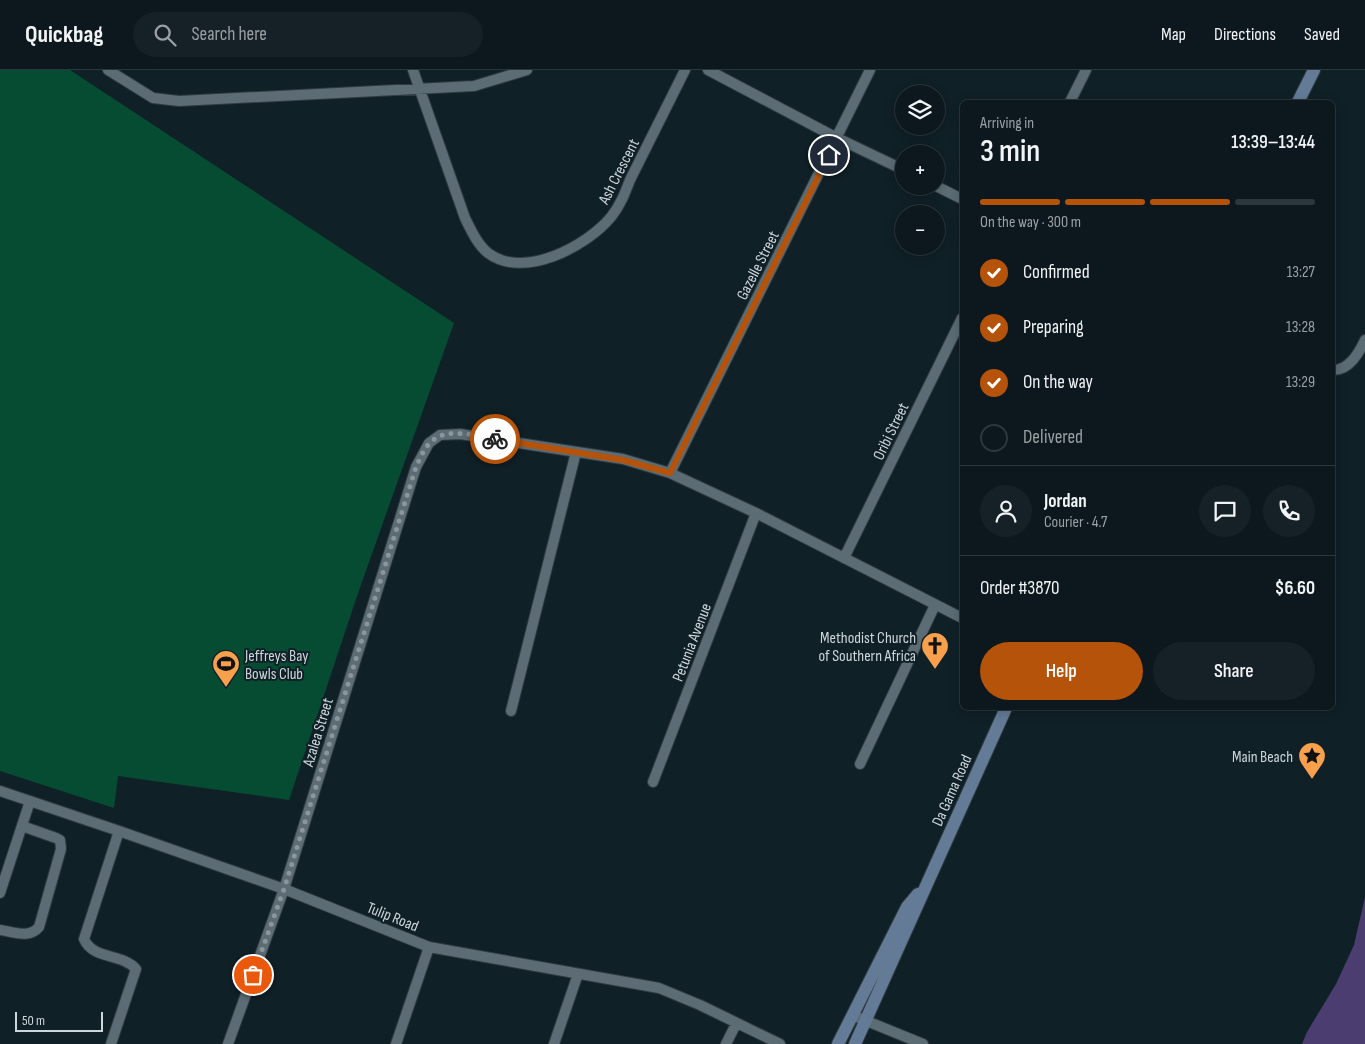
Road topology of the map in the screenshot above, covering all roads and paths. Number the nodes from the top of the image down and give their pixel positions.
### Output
1 (108, 70) edge
2 (413, 70) edge
3 (527, 70) edge
4 (685, 70) edge
5 (708, 70) edge
6 (870, 70) edge
7 (1086, 70) edge
8 (1314, 70) edge
9 (420, 90) junction
10 (1071, 100) edge
11 (1299, 100) edge
12 (838, 138) junction
13 (895, 166) edge
14 (945, 190) edge
15 (960, 198) edge
16 (960, 322) edge
17 (1365, 340) edge
18 (1335, 370) edge
19 (576, 452) junction
20 (670, 473) junction
21 (756, 514) junction
22 (844, 558) junction
23 (934, 605) junction
24 (960, 617) edge
25 (1005, 710) edge
26 (511, 711) dead end
27 (860, 764) dead end
28 (653, 782) dead end
29 (0, 791) edge
30 (30, 801) junction
31 (22, 826) junction
32 (119, 830) junction
33 (925, 886) junction
34 (284, 889) junction
35 (0, 892) edge
36 (0, 930) edge
37 (429, 946) junction
38 (578, 974) junction
39 (852, 1015) junction
40 (865, 1021) junction
41 (736, 1024) junction
42 (111, 1044) edge
43 (228, 1044) edge
44 (396, 1044) edge
45 (554, 1044) edge
46 (726, 1044) edge
47 (780, 1044) edge
48 (838, 1044) edge
49 (855, 1044) edge
50 (923, 1044) edge

1 - 9 street
2 - 9 street, Ash Crescent
3 - 9 street
4 - 9 street, Ash Crescent
5 - 12 street
6 - 12 street, Gazelle Street
7 - 10 street
8 - 11 street
12 - 13 street
12 - 20 street, Gazelle Street
14 - 15 street
16 - 22 street, Oribi Street
17 - 18 street
19 - 20 street
19 - 26 street
19 - 34 street, Azalea Street
20 - 21 street
21 - 22 street
21 - 28 street, Petunia Avenue
22 - 23 street
23 - 24 street
23 - 27 street
25 - 33 street, Da Gama Road
29 - 30 street, Tulip Road
30 - 31 street
30 - 32 street, Tulip Road
31 - 35 street
31 - 36 street
32 - 34 street, Tulip Road
32 - 42 street
33 - 39 street, Da Gama Road
33 - 40 street, Da Gama Road
34 - 37 street, Tulip Road
34 - 43 street, Azalea Street
37 - 38 street, Tulip Road
37 - 44 street
38 - 41 street, Tulip Road
38 - 45 street
39 - 40 street
39 - 48 street, Da Gama Road
40 - 49 street, Da Gama Road
40 - 50 street
41 - 46 street
41 - 47 street, Tulip Road

